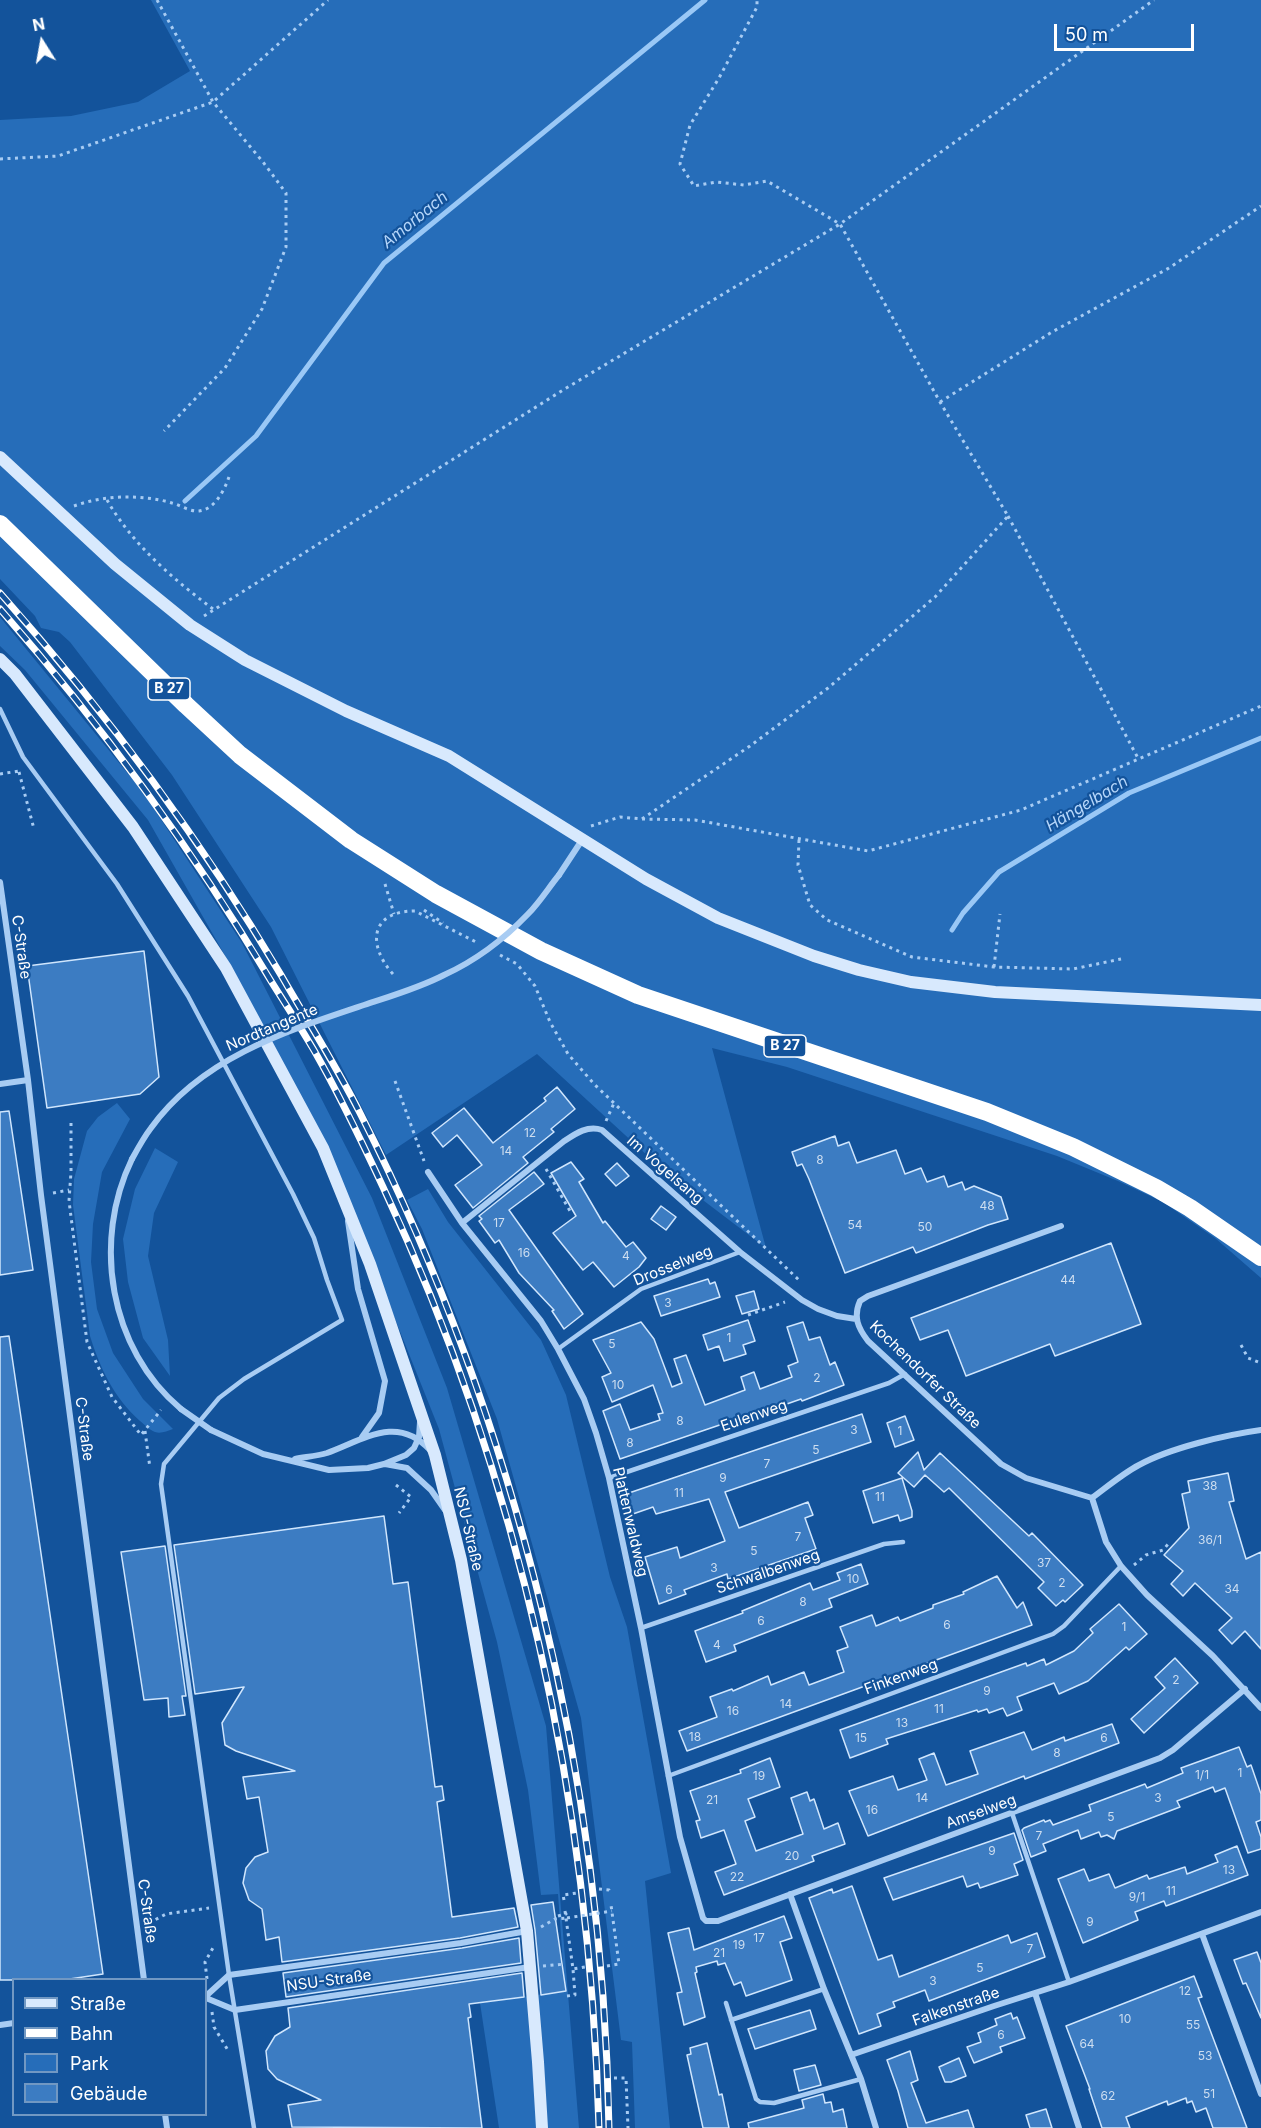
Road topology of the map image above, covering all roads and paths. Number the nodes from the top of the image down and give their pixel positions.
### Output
1 (157, 0) edge
2 (328, 0) edge
3 (757, 0) edge
4 (1154, 0) edge
5 (213, 102) junction
6 (0, 159) edge
7 (1261, 206) edge
8 (840, 224) junction
9 (940, 402) junction
10 (164, 431) dead end
11 (0, 457) edge
12 (229, 477) dead end
13 (107, 500) junction
14 (64, 516) junction
15 (1008, 516) junction
16 (0, 524) edge
17 (214, 610) junction
18 (190, 625) junction
19 (0, 659) edge
20 (1261, 706) edge
21 (0, 710) edge
22 (1139, 760) junction
23 (32, 769) junction
24 (19, 771) junction
25 (0, 774) edge
26 (642, 819) junction
27 (591, 826) dead end
28 (34, 829) dead end
29 (582, 840) junction
30 (799, 840) junction
31 (0, 882) edge
32 (386, 884) dead end
33 (418, 906) dead end
34 (394, 914) junction
35 (1000, 914) dead end
36 (455, 931) junction
37 (486, 947) dead end
38 (496, 952) dead end
39 (1121, 959) dead end
40 (994, 967) junction
41 (393, 974) dead end
42 (1191, 1003) junction
43 (1261, 1005) edge
44 (1261, 1014) edge
45 (28, 1080) junction
46 (395, 1081) dead end
47 (0, 1084) edge
48 (614, 1103) junction
49 (71, 1123) dead end
50 (602, 1130) junction
51 (541, 1160) junction
52 (428, 1172) joint
53 (69, 1190) junction
54 (41, 1195) junction
55 (344, 1200) junction
56 (570, 1211) dead end
57 (462, 1223) junction
58 (1061, 1226) dead end
59 (740, 1252) junction
60 (1261, 1257) edge
61 (800, 1299) junction
62 (748, 1315) dead end
63 (856, 1319) junction
64 (1241, 1345) dead end
65 (558, 1349) junction
66 (1261, 1363) edge
67 (905, 1374) junction
68 (162, 1410) dead end
69 (421, 1411) junction
70 (1261, 1430) edge
71 (362, 1437) junction
72 (419, 1437) junction
73 (435, 1455) junction
74 (291, 1460) junction
75 (384, 1464) junction
76 (609, 1478) junction
77 (396, 1485) dead end
78 (1092, 1498) junction
79 (399, 1513) dead end
80 (451, 1518) junction
81 (903, 1542) dead end
82 (1170, 1542) dead end
83 (1124, 1569) junction
84 (641, 1628) junction
85 (1245, 1689) junction
86 (1261, 1708) edge
87 (668, 1776) junction
88 (1011, 1813) junction
89 (599, 1890) dead end
90 (577, 1893) dead end
91 (610, 1894) dead end
92 (790, 1894) junction
93 (564, 1900) dead end
94 (611, 1905) dead end
95 (213, 1907) dead end
96 (612, 1911) junction
97 (1261, 1912) edge
98 (558, 1916) dead end
99 (567, 1917) junction
100 (706, 1921) joint
101 (137, 1930) junction
102 (533, 1930) junction
103 (1202, 1934) junction
104 (565, 1964) dead end
105 (607, 1966) dead end
106 (531, 1967) junction
107 (585, 1967) dead end
108 (573, 1969) junction
109 (229, 1975) junction
110 (144, 1978) edge
111 (1069, 1982) junction
112 (824, 1989) junction
113 (1035, 1993) junction
114 (207, 1996) edge
115 (567, 1996) dead end
116 (207, 1997) edge
117 (726, 2003) dead end
118 (235, 2010) junction
119 (731, 2020) junction
120 (851, 2055) junction
121 (614, 2078) dead end
122 (861, 2079) junction
123 (1261, 2094) edge
124 (254, 2128) edge
125 (542, 2128) edge
126 (628, 2128) edge
127 (876, 2128) edge
128 (1079, 2128) edge

1 - 5 path
2 - 5 path
3 - 8 path
4 - 8 path
5 - 6 path
5 - 10 path
7 - 9 path
8 - 9 path
8 - 17 path
9 - 15 path
11 - 14 main road
12 - 13 path
13 - 14 path
13 - 17 path
14 - 18 main road
15 - 22 path
15 - 26 path
16 - 60 highway, B 27
17 - 18 path
18 - 29 main road
19 - 55 main road, NSU-Straße
20 - 22 path
21 - 23 lane
22 - 30 path
23 - 24 path
23 - 109 lane
24 - 25 path
24 - 28 path
26 - 27 path
26 - 30 path
29 - 42 main road
29 - 74 street, Nordtangente, bridge
30 - 40 path
31 - 45 street, C-Straße
32 - 34 path
33 - 36 path
34 - 36 path
34 - 41 path
35 - 40 path
36 - 37 path
38 - 48 path
39 - 40 path
42 - 43 main road
42 - 44 main road
45 - 47 street
45 - 54 street, C-Straße
46 - 52 path
48 - 50 path
48 - 61 path
49 - 53 path
50 - 51 street
50 - 59 street, Im Vogelsang
51 - 56 path
51 - 57 street
52 - 57 street, Plattenwaldweg
53 - 54 path
53 - 68 path
54 - 101 street, C-Straße
55 - 69 main road, NSU-Straße
55 - 71 street
57 - 65 street, Plattenwaldweg
58 - 63 street, Kochendorfer Straße
59 - 61 street, Im Vogelsang
59 - 65 lane, Drosselweg
61 - 62 path
61 - 63 street, Im Vogelsang
63 - 67 street, Kochendorfer Straße
64 - 66 path
65 - 76 street, Plattenwaldweg
67 - 76 lane, Eulenweg
67 - 78 street, Kochendorfer Straße
69 - 72 street
69 - 73 main road, NSU-Straße
70 - 78 street
71 - 72 street
71 - 74 street
72 - 73 street
72 - 75 street
73 - 80 main road, NSU-Straße
74 - 75 street, Nordtangente
75 - 80 street
76 - 84 street, Plattenwaldweg
77 - 79 path
78 - 83 street
80 - 102 main road, NSU-Straße
81 - 84 lane, Schwalbenweg
82 - 83 path
83 - 85 street
83 - 87 lane, Finkenweg
84 - 87 street, Plattenwaldweg
85 - 86 street
85 - 88 street, Amselweg
87 - 100 street, Plattenwaldweg
88 - 92 street, Amselweg
88 - 111 lane
89 - 91 path
90 - 93 path
92 - 100 street, Amselweg
92 - 112 street
94 - 96 path, bridge
95 - 101 path
96 - 99 path, bridge
96 - 105 path, bridge
97 - 103 street, Falkenstraße
98 - 99 path, bridge
99 - 102 path
99 - 108 path, bridge
101 - 110 street, C-Straße
102 - 106 main road, NSU-Straße
102 - 109 street, NSU-Straße
103 - 111 street, Falkenstraße
103 - 123 street
104 - 106 path
106 - 118 street, NSU-Straße
106 - 125 main road, NSU-Straße
107 - 108 path
108 - 115 path
109 - 114 street
109 - 118 lane
111 - 113 street, Falkenstraße
112 - 119 lane
112 - 120 street
113 - 120 street, Falkenstraße
113 - 128 street
116 - 118 street
117 - 119 lane
118 - 124 lane
119 - 122 lane
120 - 122 street
121 - 126 path
122 - 127 street

